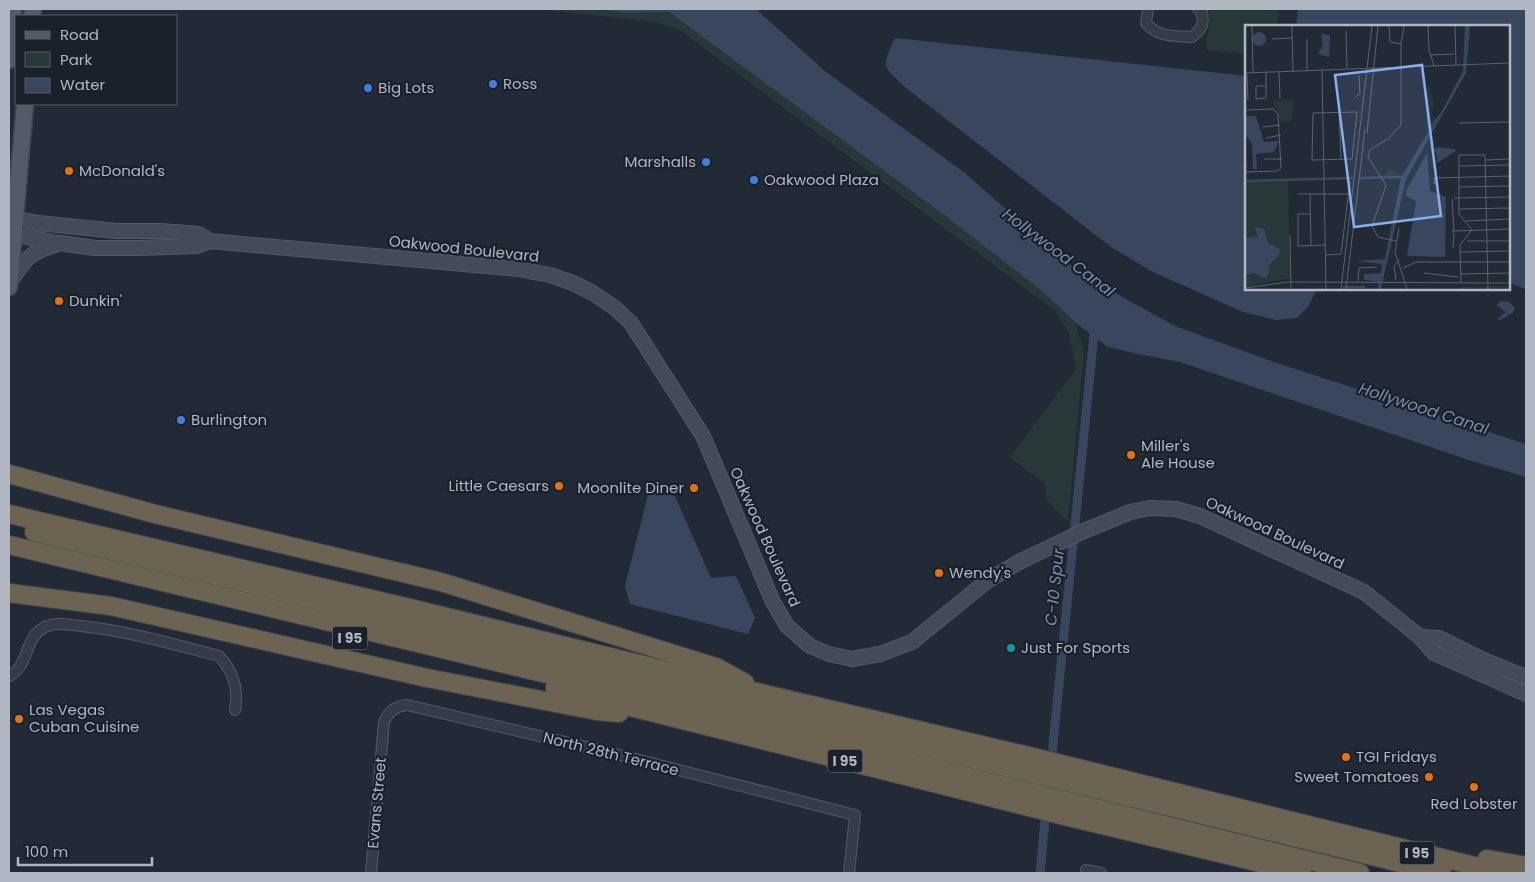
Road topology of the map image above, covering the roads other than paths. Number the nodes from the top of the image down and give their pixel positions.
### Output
1 (13, 9) edge
2 (1148, 9) edge
3 (1198, 9) edge
4 (9, 60) edge
5 (25, 105) edge
6 (12, 227) edge
7 (210, 241) junction
8 (59, 243) junction
9 (9, 286) edge
10 (9, 474) edge
11 (9, 514) edge
12 (9, 526) edge
13 (9, 545) edge
14 (9, 556) edge
15 (9, 593) edge
16 (39, 596) junction
17 (9, 601) edge
18 (1420, 637) junction
19 (9, 676) edge
20 (1526, 678) edge
21 (766, 693) junction
22 (1526, 694) edge
23 (235, 710) dead end
24 (664, 716) junction
25 (383, 733) joint
26 (1029, 764) junction
27 (1072, 775) junction
28 (1026, 798) junction
29 (1068, 809) junction
30 (1331, 832) junction
31 (1207, 850) junction
32 (1526, 866) edge
33 (1086, 870) dead end
34 (371, 873) edge
35 (849, 873) edge
36 (1101, 873) edge
37 (1263, 873) edge
38 (1302, 873) edge
39 (1360, 873) edge
40 (1442, 873) edge
41 (1502, 873) edge

1 - 4 main road
2 - 3 street
5 - 6 main road
6 - 7 street, Oakwood Boulevard
6 - 8 street, Oakwood Boulevard
6 - 9 main road
7 - 8 street, Oakwood Boulevard
7 - 18 street, Oakwood Boulevard
8 - 9 street
10 - 21 highway
11 - 21 highway, I 95
12 - 26 highway
13 - 28 highway
14 - 24 highway, I 95
15 - 16 highway
16 - 17 highway
16 - 24 highway
18 - 20 street
18 - 22 street, Oakwood Boulevard
19 - 23 street
21 - 26 highway, I 95
24 - 28 highway, I 95
25 - 34 street, Evans Street
25 - 35 street, North 28th Terrace
26 - 27 highway, I 95
27 - 30 highway, I 95
27 - 40 highway
28 - 29 highway, I 95
29 - 31 highway, I 95
29 - 39 highway
30 - 32 highway
30 - 41 highway, I 95
31 - 37 highway
31 - 38 highway, I 95
33 - 36 street

